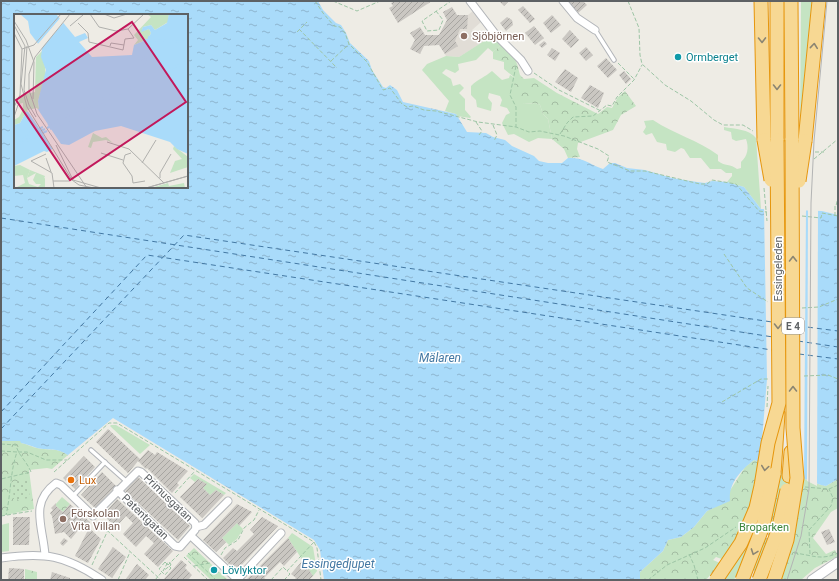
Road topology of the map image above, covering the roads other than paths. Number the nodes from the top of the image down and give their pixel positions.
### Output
1 (470, 1) edge
2 (563, 1) edge
3 (761, 1) edge
4 (777, 1) edge
5 (791, 1) edge
6 (819, 1) edge
7 (595, 30) joint
8 (614, 60) road end
9 (528, 71) road end
10 (771, 140) junction
11 (798, 140) junction
12 (773, 405) junction
13 (793, 428) junction
14 (91, 450) dead end
15 (105, 462) junction
16 (126, 481) junction
17 (117, 490) junction
18 (73, 496) junction
19 (228, 501) dead end
20 (754, 526) dead end
21 (196, 527) junction
22 (281, 533) dead end
23 (191, 536) junction
24 (776, 544) dead end
25 (782, 548) dead end
26 (45, 555) junction
27 (1, 558) edge
28 (838, 562) edge
29 (102, 580) edge
30 (238, 580) edge
31 (716, 580) edge
32 (742, 580) edge
33 (759, 580) edge
34 (773, 580) edge
35 (812, 580) edge

1 - 9 street
2 - 7 street
3 -> 10 highway
4 -> 10 highway
5 - 11 highway
11 -> 6 highway
7 - 8 lane
10 -> 12 highway, Essingeleden / E 4, bridge
13 -> 11 highway, Essingeleden / E 4, bridge
12 -> 31 highway, bridge
12 -> 32 highway, Essingeleden / E 4, bridge
13 - 33 highway, Essingeleden / E 4, bridge
13 - 34 highway, bridge
14 - 15 lane
15 - 16 lane
15 - 18 lane
16 - 17 street, Primusgatan
16 - 21 street, Primusgatan
17 - 18 street, Primusgatan
17 - 23 street, Patentgatan
18 - 26 street, Primusgatan
19 - 21 street, Primusgatan
20 - 24 lane
21 - 23 street, Primusgatan
22 - 30 street, Primusgatan
23 - 30 street, Primusgatan
25 - 34 lane
26 - 27 street
26 - 29 street
28 - 35 street

